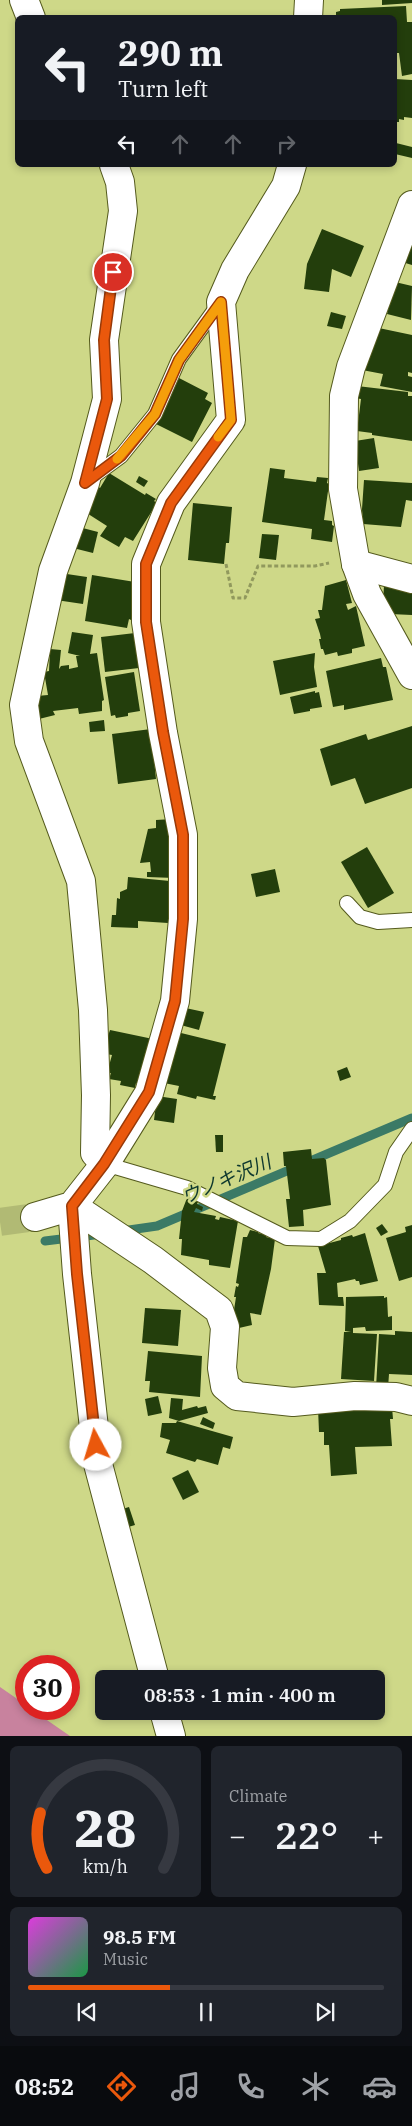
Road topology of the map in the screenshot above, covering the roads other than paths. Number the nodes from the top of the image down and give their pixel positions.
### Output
1 (24, 0) edge
2 (309, 0) edge
3 (31, 15) edge
4 (308, 15) edge
5 (115, 167) edge
6 (291, 167) edge
7 (412, 205) edge
8 (221, 302) junction
9 (85, 483) junction
10 (356, 564) junction
11 (412, 579) edge
12 (412, 675) edge
13 (347, 903) dead end
14 (412, 920) edge
15 (412, 1129) edge
16 (104, 1164) junction
17 (72, 1206) junction
18 (35, 1217) tunnel mouth
19 (412, 1401) edge
20 (153, 1670) edge
21 (167, 1720) edge
22 (171, 1736) edge

1 - 3 street
2 - 4 street
5 - 9 street
6 - 8 street
7 - 10 street
8 - 9 lane
8 - 16 street
9 - 16 street
10 - 11 street
10 - 12 street
13 - 14 lane
15 - 16 lane
16 - 17 street
17 - 18 street
17 - 19 street
17 - 20 street
21 - 22 street

